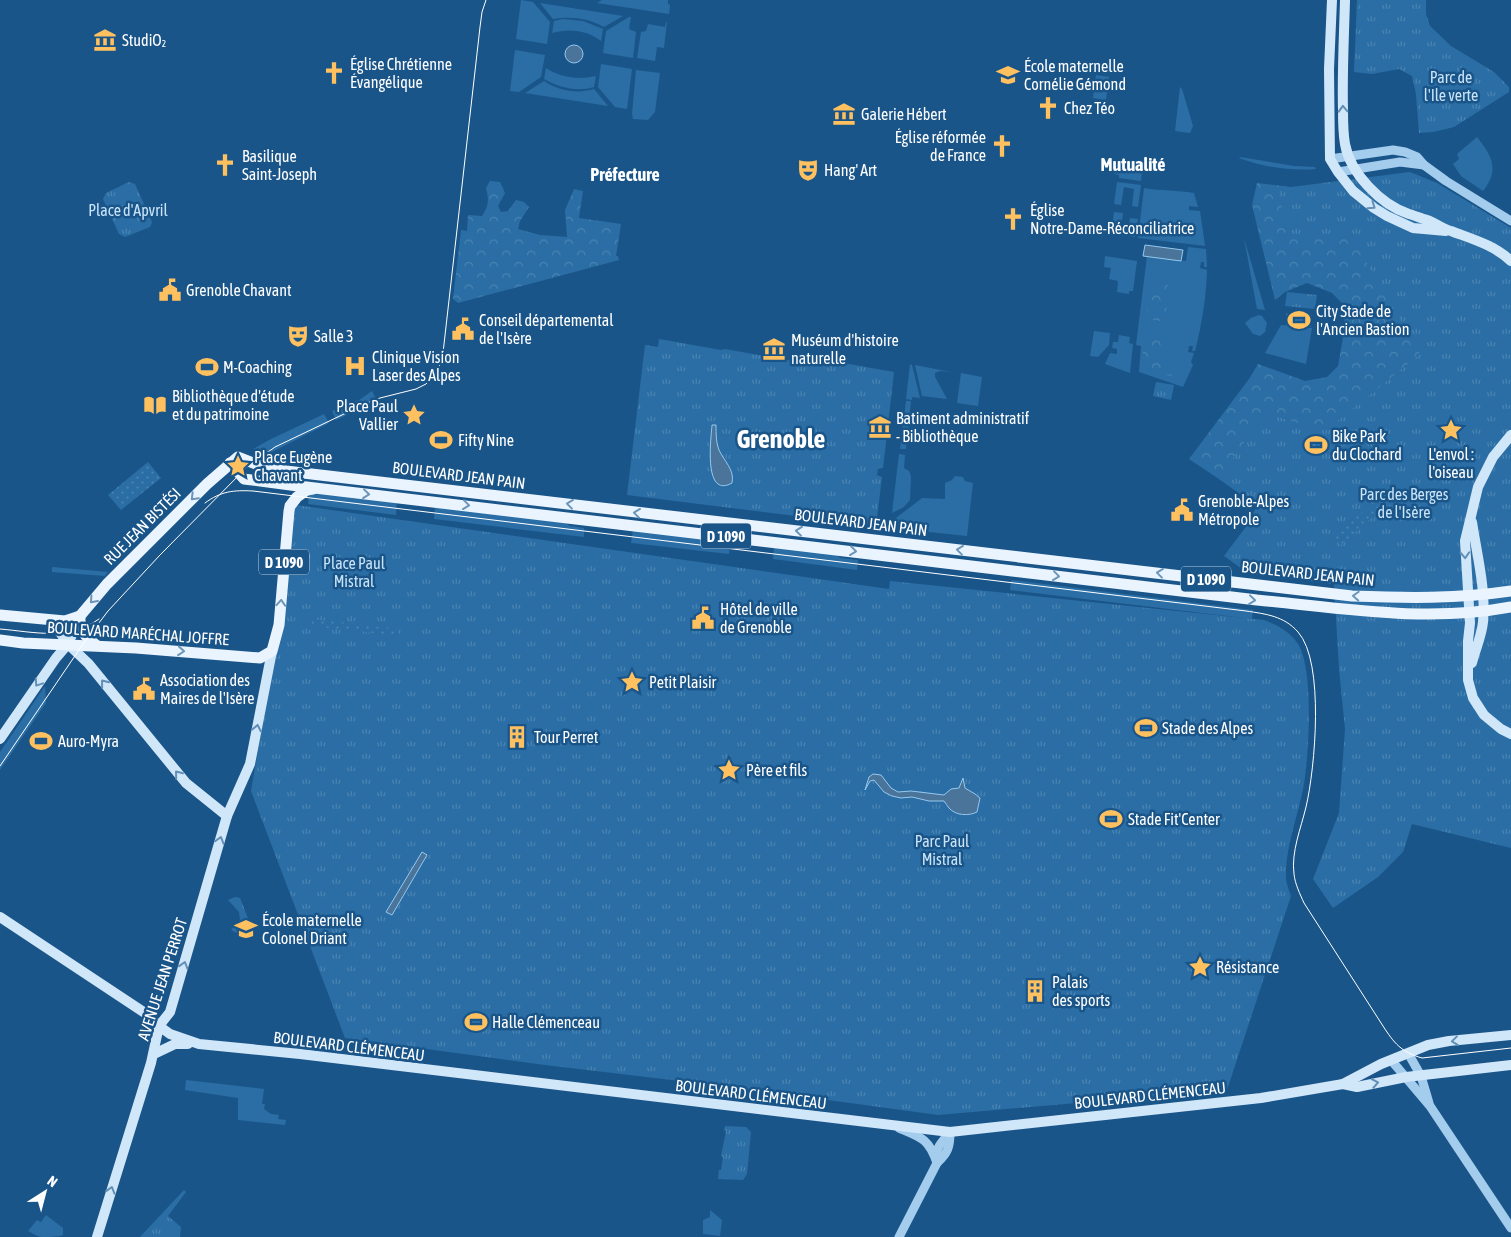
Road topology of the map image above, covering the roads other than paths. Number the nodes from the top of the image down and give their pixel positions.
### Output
1 (1332, 0) edge
2 (1345, 0) edge
3 (1350, 157) junction
4 (1330, 159) junction
5 (1424, 165) junction
6 (1356, 169) junction
7 (1338, 172) junction
8 (1511, 221) edge
9 (1449, 231) junction
10 (1511, 261) edge
11 (1511, 435) edge
12 (234, 460) junction
13 (318, 488) junction
14 (1472, 516) junction
15 (1511, 591) edge
16 (1483, 594) junction
17 (1469, 595) junction
18 (1511, 607) edge
19 (1483, 612) junction
20 (1470, 613) junction
21 (0, 614) edge
22 (80, 616) junction
23 (52, 620) junction
24 (0, 640) edge
25 (68, 644) junction
26 (96, 645) junction
27 (272, 651) junction
28 (88, 663) junction
29 (1468, 680) junction
30 (1511, 734) edge
31 (0, 739) edge
32 (227, 816) junction
33 (0, 917) edge
34 (159, 1026) junction
35 (1511, 1035) edge
36 (198, 1044) junction
37 (1408, 1053) junction
38 (154, 1054) junction
39 (1391, 1060) junction
40 (1511, 1065) edge
41 (1420, 1076) junction
42 (1406, 1078) junction
43 (1343, 1084) junction
44 (1430, 1106) junction
45 (893, 1126) junction
46 (950, 1132) junction
47 (936, 1163) junction
48 (1511, 1228) edge
49 (97, 1237) edge
50 (899, 1237) edge

1 - 4 main road
3 -> 2 main road
3 - 4 street
3 - 5 street
3 - 6 main road
4 - 7 main road
5 - 6 street
5 - 8 street
6 - 7 street
6 - 9 main road
7 -> 9 main road
9 - 10 main road
11 - 14 main road
12 - 13 main road, BOULEVARD JEAN PAIN
17 -> 12 main road, BOULEVARD JEAN PAIN / D 1090
12 -> 22 main road, RUE JEAN BISTÉSI
13 -> 20 main road, BOULEVARD JEAN PAIN / D 1090
27 -> 13 main road, D 1090
14 - 16 main road
14 -> 17 main road
15 - 16 main road, D 1090
16 - 17 main road, BOULEVARD JEAN PAIN / D 1090
16 - 19 main road
17 - 20 main road
18 - 19 main road, D 1090
19 - 20 main road, BOULEVARD JEAN PAIN / D 1090
19 - 29 main road
20 - 29 main road
21 - 23 main road, BOULEVARD MARÉCHAL JOFFRE
22 - 23 main road, BOULEVARD MARÉCHAL JOFFRE
22 - 25 main road
22 - 26 main road
23 - 25 main road
24 - 25 main road, BOULEVARD MARÉCHAL JOFFRE
25 - 26 main road, BOULEVARD MARÉCHAL JOFFRE
25 - 28 main road
25 -> 31 main road
26 -> 27 main road, BOULEVARD MARÉCHAL JOFFRE
26 - 28 main road
32 -> 27 main road
32 -> 28 main road
29 - 30 main road
34 -> 32 main road, AVENUE JEAN PERROT
33 - 34 main road, BOULEVARD CLÉMENCEAU
34 - 36 main road, BOULEVARD CLÉMENCEAU
34 - 38 main road, AVENUE JEAN PERROT
35 -> 37 main road, BOULEVARD CLÉMENCEAU
36 - 38 main road
36 - 45 main road, BOULEVARD CLÉMENCEAU
37 - 39 main road, BOULEVARD CLÉMENCEAU
37 - 41 street
49 -> 38 main road, AVENUE JEAN PERROT
39 - 42 street
39 - 43 main road, BOULEVARD CLÉMENCEAU
40 - 41 main road, BOULEVARD CLÉMENCEAU
41 - 42 main road, BOULEVARD CLÉMENCEAU
41 - 44 street
43 -> 42 main road, BOULEVARD CLÉMENCEAU
42 - 44 street
43 - 46 main road, BOULEVARD CLÉMENCEAU
44 - 48 street
45 - 46 main road, BOULEVARD CLÉMENCEAU
45 - 47 street
46 - 47 street
47 - 50 street

